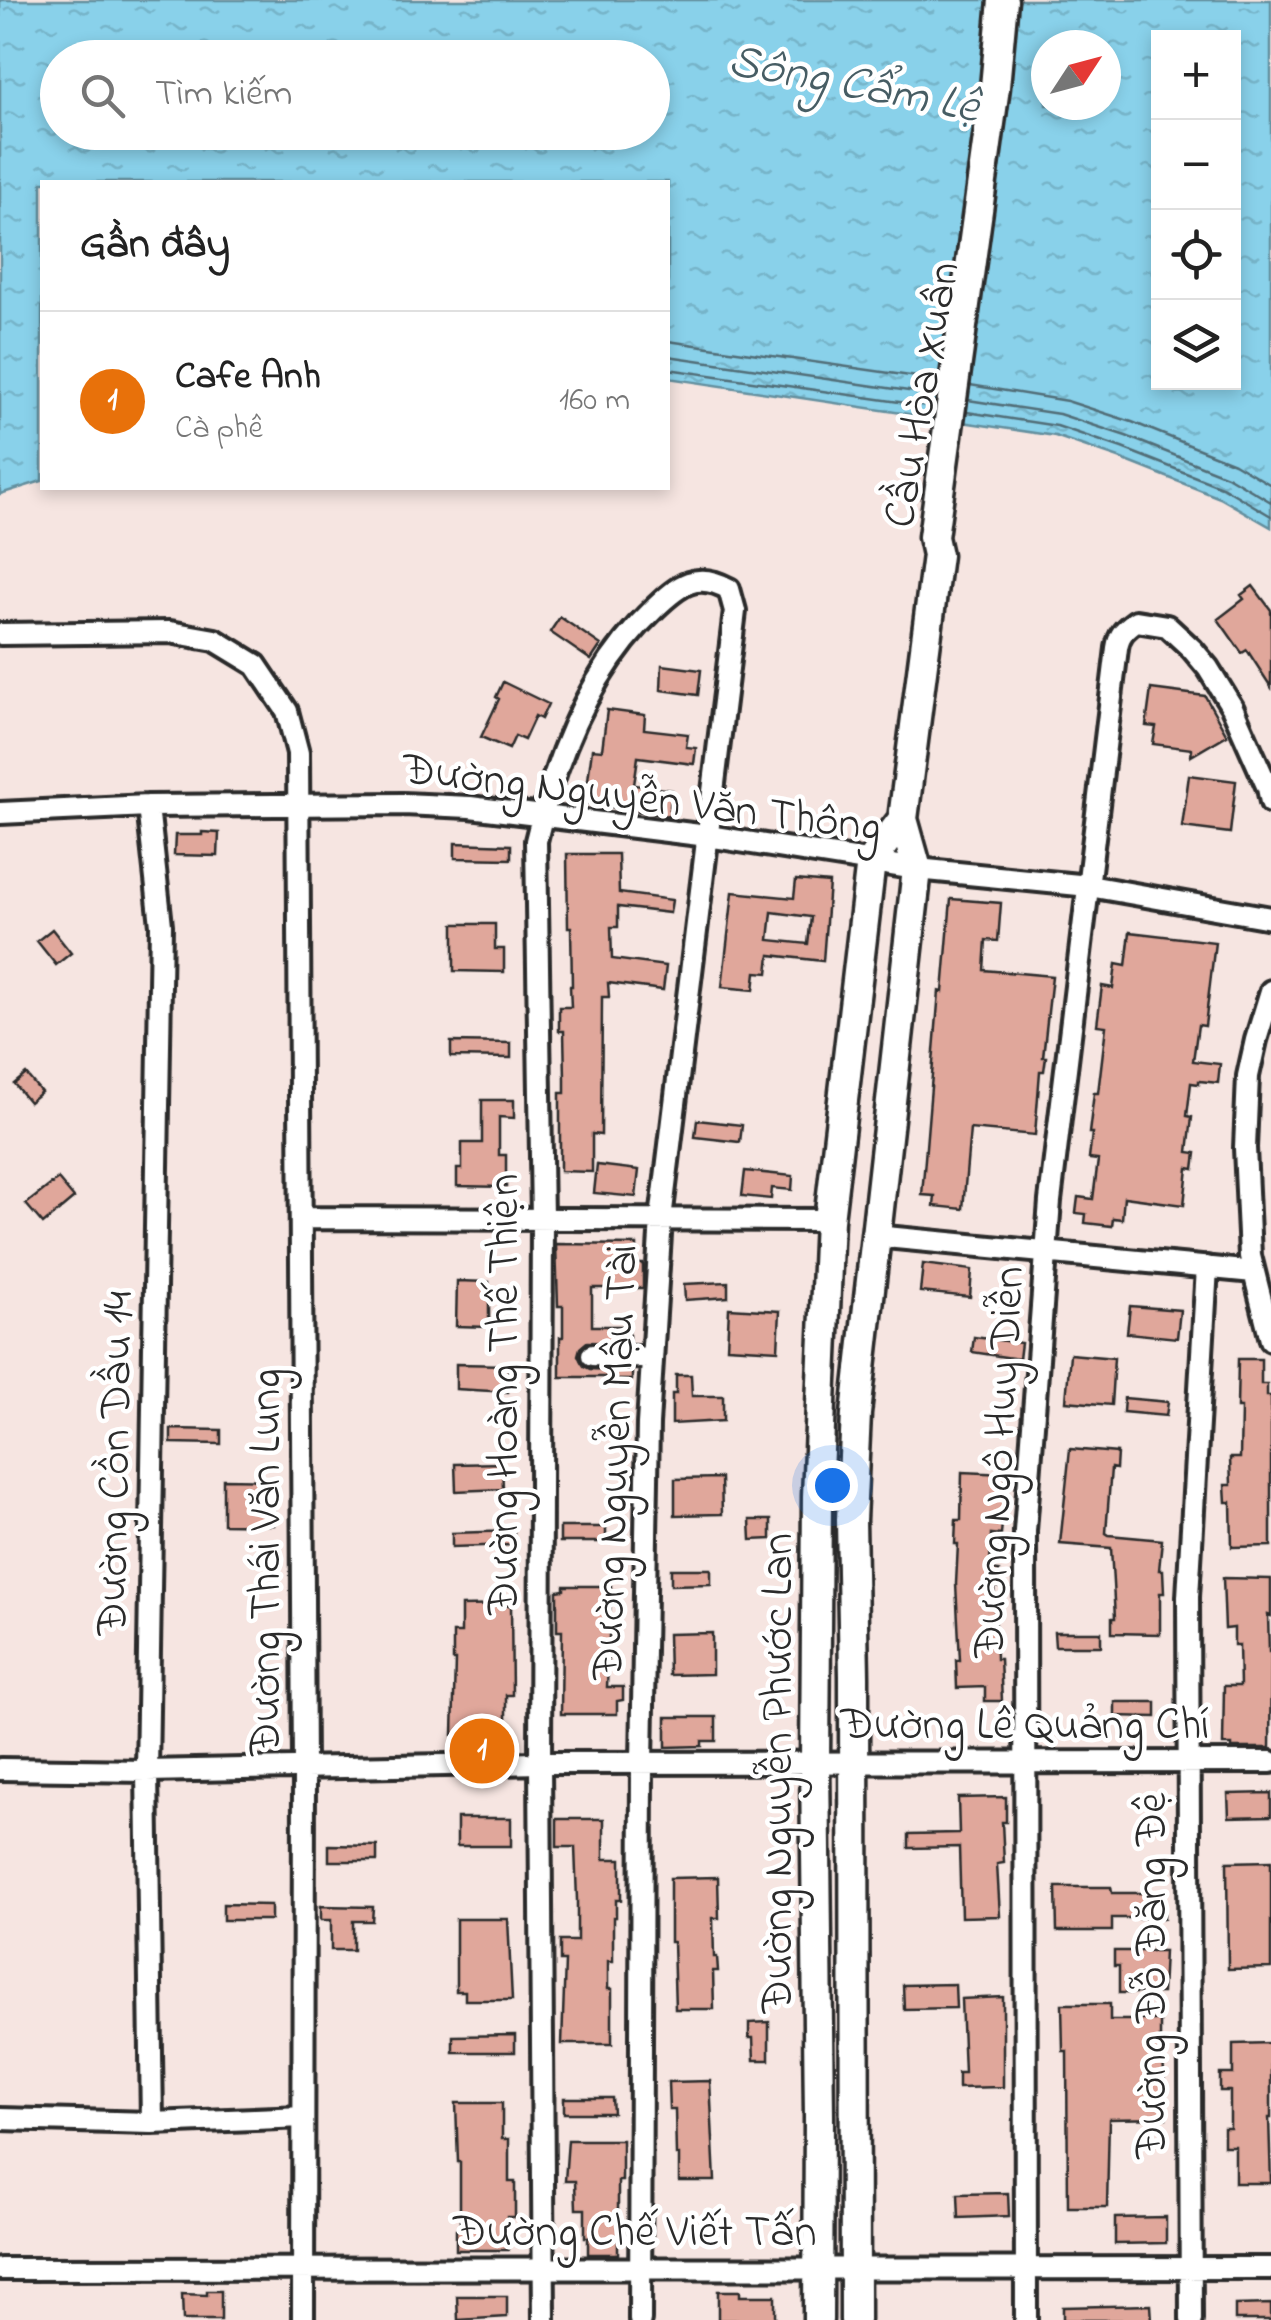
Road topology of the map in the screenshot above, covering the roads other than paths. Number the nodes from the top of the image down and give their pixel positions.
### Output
1 (1003, 0) edge
2 (1018, 0) edge
3 (937, 555) junction
4 (734, 610) joint
5 (0, 634) edge
6 (1271, 802) edge
7 (300, 804) junction
8 (148, 806) junction
9 (0, 813) edge
10 (542, 816) junction
11 (903, 819) junction
12 (708, 836) junction
13 (871, 861) junction
14 (918, 870) junction
15 (1090, 886) junction
16 (1271, 918) edge
17 (1271, 991) edge
18 (301, 1218) junction
19 (542, 1218) junction
20 (661, 1219) junction
21 (829, 1220) junction
22 (875, 1236) junction
23 (1046, 1253) junction
24 (1208, 1267) junction
25 (1254, 1272) junction
26 (1271, 1340) edge
27 (592, 1355) dead end
28 (652, 1358) junction
29 (642, 1762) junction
30 (815, 1762) junction
31 (854, 1762) junction
32 (1026, 1762) junction
33 (1188, 1762) junction
34 (1271, 1762) edge
35 (540, 1763) junction
36 (304, 1768) junction
37 (0, 1769) edge
38 (148, 1771) junction
39 (303, 2117) junction
40 (0, 2119) edge
41 (152, 2122) junction
42 (544, 2268) junction
43 (818, 2268) junction
44 (854, 2268) junction
45 (1271, 2268) edge
46 (304, 2269) junction
47 (640, 2269) junction
48 (1026, 2269) junction
49 (1191, 2269) junction
50 (0, 2270) edge
51 (303, 2320) edge
52 (544, 2320) edge
53 (640, 2320) edge
54 (818, 2320) edge
55 (855, 2320) edge
56 (1026, 2320) edge
57 (1191, 2320) edge

1 - 3 main road, Cầu Hòa Xuân
2 - 3 main road, Cầu Hòa Xuân
3 - 11 main road, Đường Nguyễn Phước Lan
4 - 10 street, Đường Hoàng Thế Thiện
4 - 12 street, Đường Nguyễn Mậu Tài
5 - 7 street, Đường Thái Văn Lung
6 - 15 street, Đường Ngô Huy Diễn
7 - 8 street, Đường Nguyễn Văn Thông
7 - 10 street, Đường Nguyễn Văn Thông
7 - 18 street, Đường Thái Văn Lung
8 - 9 street, Đường Nguyễn Văn Thông
8 - 38 street, Đường Cồn Dầu 14
10 - 12 street, Đường Nguyễn Văn Thông
10 - 19 street, Đường Hoàng Thế Thiện
11 - 13 main road, Đường Nguyễn Phước Lan
11 - 14 main road, Đường Nguyễn Phước Lan
12 - 13 street, Đường Nguyễn Văn Thông
12 - 20 street, Đường Nguyễn Mậu Tài
13 - 14 street, Đường Nguyễn Văn Thông
13 - 21 main road, Đường Nguyễn Phước Lan
14 - 15 street, Đường Nguyễn Văn Thông
14 - 22 main road, Đường Nguyễn Phước Lan
15 - 16 street, Đường Nguyễn Văn Thông
15 - 23 street, Đường Ngô Huy Diễn
17 - 25 street
18 - 19 street
18 - 36 street, Đường Thái Văn Lung
19 - 20 street
19 - 35 street, Đường Hoàng Thế Thiện
20 - 21 street
20 - 28 street, Đường Nguyễn Mậu Tài
21 - 30 main road, Đường Nguyễn Phước Lan
22 - 23 street
22 - 31 main road, Đường Nguyễn Phước Lan
23 - 24 street
23 - 32 street, Đường Ngô Huy Diễn
24 - 25 street
24 - 33 street, Đường Đỗ Đăng Đệ
25 - 26 street
27 - 28 street
28 - 29 street, Đường Nguyễn Mậu Tài
29 - 30 street, Đường Lê Quảng Chí
29 - 35 street, Đường Lê Quảng Chí
29 - 47 street, Đường Nguyễn Mậu Tài
30 - 31 street, Đường Lê Quảng Chí
30 - 43 main road, Đường Nguyễn Phước Lan
31 - 32 street, Đường Lê Quảng Chí
31 - 44 main road, Đường Nguyễn Phước Lan
32 - 33 street, Đường Lê Quảng Chí
32 - 48 street, Đường Ngô Huy Diễn
33 - 34 street, Đường Lê Quảng Chí
33 - 49 street, Đường Đỗ Đăng Đệ
35 - 36 street, Đường Lê Quảng Chí
35 - 42 street, Đường Hoàng Thế Thiện
36 - 38 street, Đường Lê Quảng Chí
36 - 39 street, Đường Thái Văn Lung
37 - 38 street, Đường Lê Quảng Chí
38 - 41 street, Đường Cồn Dầu 14
39 - 41 street
39 - 46 street, Đường Thái Văn Lung
40 - 41 street
42 - 46 street, Đường Chế Viết Tấn
42 - 47 street, Đường Chế Viết Tấn
42 - 52 street, Đường Hoàng Thế Thiện
43 - 44 street, Đường Chế Viết Tấn
43 - 47 street, Đường Chế Viết Tấn
43 - 54 main road, Đường Nguyễn Phước Lan
44 - 48 street, Đường Chế Viết Tấn
44 - 55 main road, Đường Nguyễn Phước Lan
45 - 49 street, Đường Chế Viết Tấn
46 - 50 street, Đường Chế Viết Tấn
46 - 51 street, Đường Thái Văn Lung
47 - 53 street, Đường Nguyễn Mậu Tài
48 - 49 street, Đường Chế Viết Tấn
48 - 56 street, Đường Ngô Huy Diễn
49 - 57 street, Đường Đỗ Đăng Đệ

